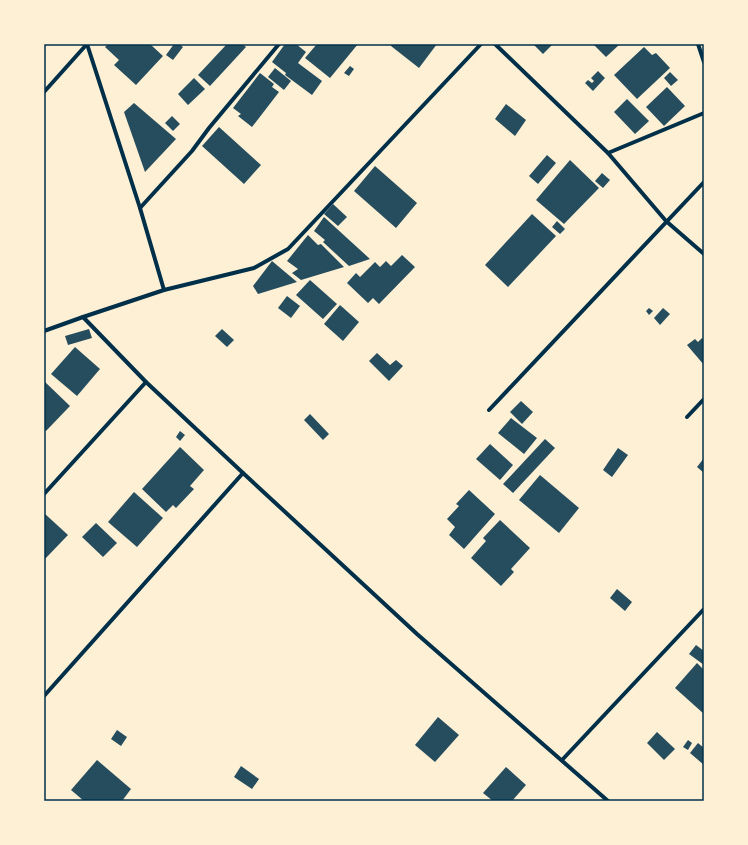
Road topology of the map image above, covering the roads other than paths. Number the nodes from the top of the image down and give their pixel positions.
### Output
1 (87, 44) edge
2 (279, 44) edge
3 (481, 44) edge
4 (495, 44) edge
5 (698, 44) edge
6 (704, 62) edge
7 (44, 92) edge
8 (704, 113) edge
9 (608, 153) junction
10 (704, 182) edge
11 (140, 208) junction
12 (666, 221) junction
13 (704, 254) edge
14 (164, 290) junction
15 (83, 317) junction
16 (44, 331) edge
17 (146, 382) junction
18 (704, 399) edge
19 (489, 410) dead end
20 (686, 418) dead end
21 (243, 473) junction
22 (44, 494) edge
23 (704, 609) edge
24 (44, 696) edge
25 (562, 760) junction
26 (608, 801) edge

1 - 7 street
1 - 11 street
2 - 11 street
3 - 14 street
4 - 9 street
5 - 6 street
8 - 9 street
9 - 12 street
10 - 12 street
11 - 14 street
12 - 13 street
12 - 19 street
14 - 15 street
15 - 16 street
15 - 17 street
17 - 21 street
17 - 22 street
18 - 20 street
21 - 24 street
21 - 25 street
23 - 25 street
25 - 26 street

